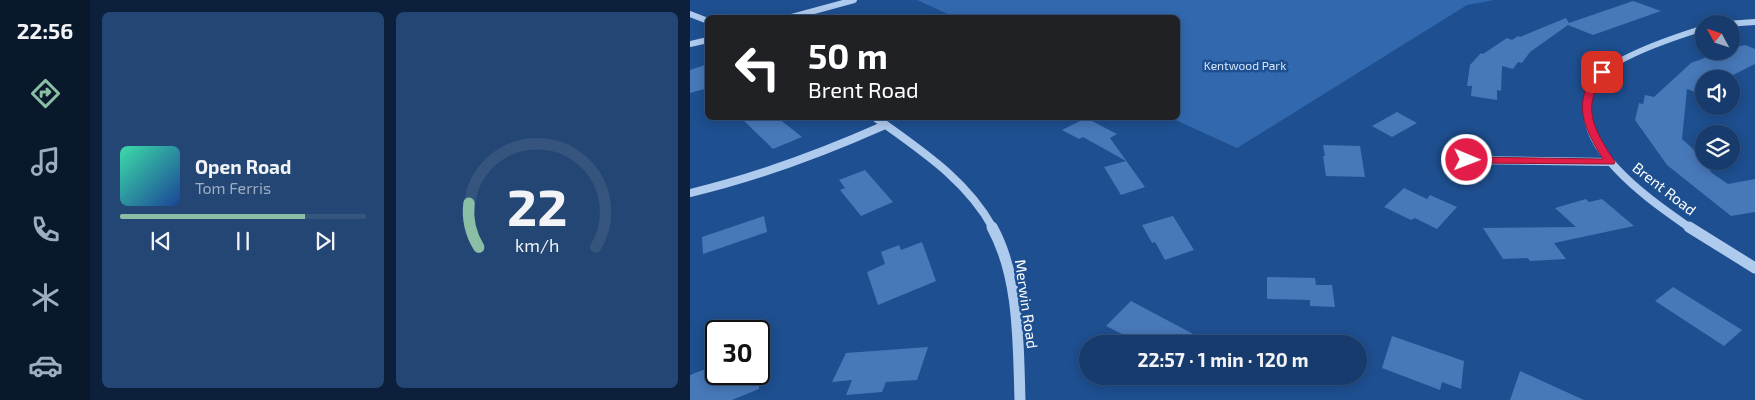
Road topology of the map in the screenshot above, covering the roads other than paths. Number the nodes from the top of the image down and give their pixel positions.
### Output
1 (854, 0) edge
2 (690, 14) edge
3 (799, 15) edge
4 (705, 20) edge
5 (1755, 22) edge
6 (1740, 23) edge
7 (1695, 32) edge
8 (705, 41) edge
9 (690, 44) edge
10 (879, 120) edge
11 (885, 125) junction
12 (1467, 160) dead end
13 (1610, 162) junction
14 (690, 193) edge
15 (1755, 268) edge
16 (1020, 400) edge

1 - 3 street
2 - 4 street
5 - 6 street
7 - 13 street, Brent Road
8 - 9 street
10 - 11 street, Merwin Road
11 - 14 street
11 - 16 street, Merwin Road
12 - 13 street
13 - 15 street, Brent Road

